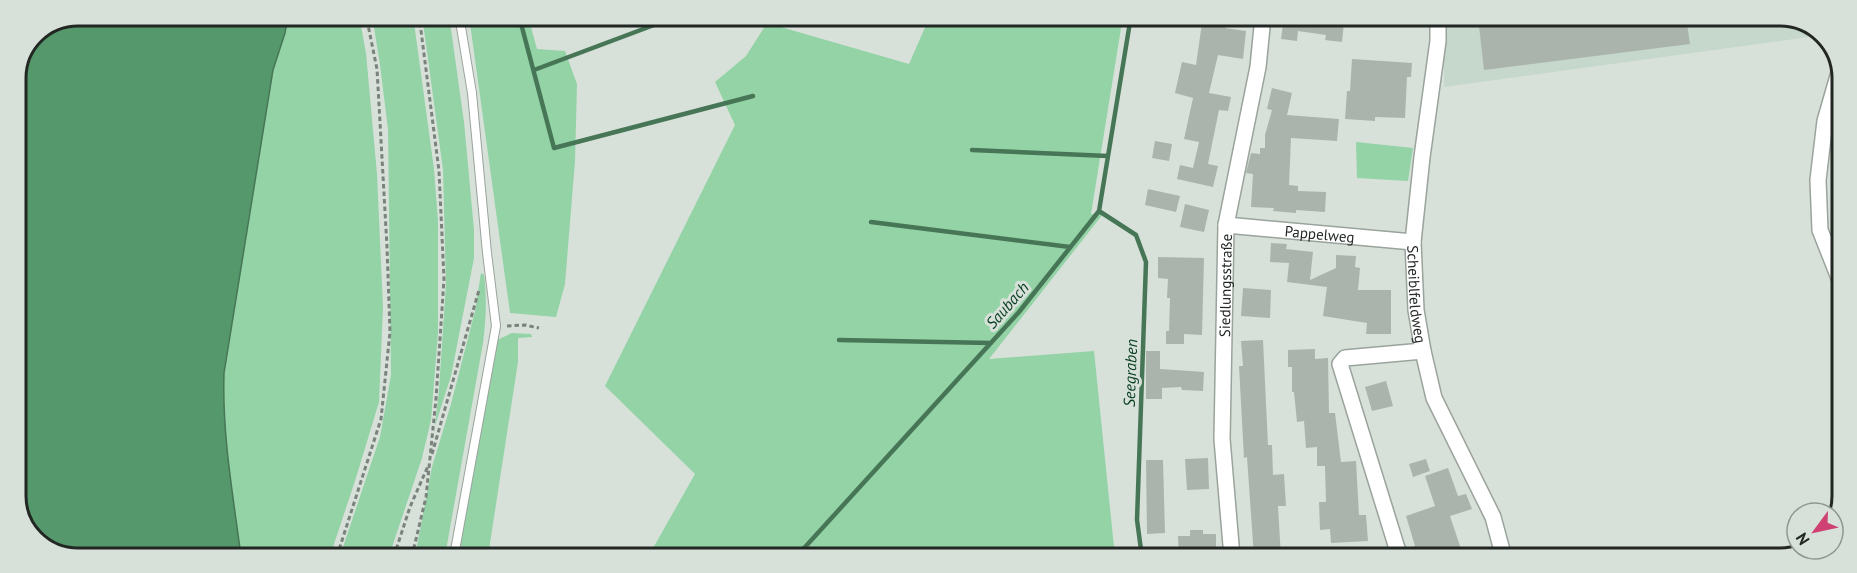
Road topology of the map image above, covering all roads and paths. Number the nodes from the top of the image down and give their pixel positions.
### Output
1 (368, 26) edge
2 (419, 26) edge
3 (461, 26) edge
4 (1262, 26) edge
5 (1438, 26) edge
6 (1831, 100) edge
7 (1226, 225) junction
8 (1413, 242) junction
9 (1831, 259) edge
10 (481, 282) dead end
11 (496, 326) junction
12 (538, 328) dead end
13 (1423, 351) junction
14 (429, 463) junction
15 (340, 548) edge
16 (397, 548) edge
17 (414, 548) edge
18 (455, 548) edge
19 (1231, 548) edge
20 (1397, 548) edge
21 (1501, 548) edge

1 - 15 path
2 - 14 path
3 - 11 lane
4 - 7 street, Siedlungsstraße
5 - 8 street, Scheiblfeldweg
6 - 9 street
7 - 8 street, Pappelweg
7 - 19 street, Siedlungsstraße
8 - 13 street, Scheiblfeldweg
10 - 14 path
11 - 12 path
11 - 18 lane
13 - 20 street
13 - 21 street, Scheiblfeldweg
14 - 16 path
14 - 17 path

